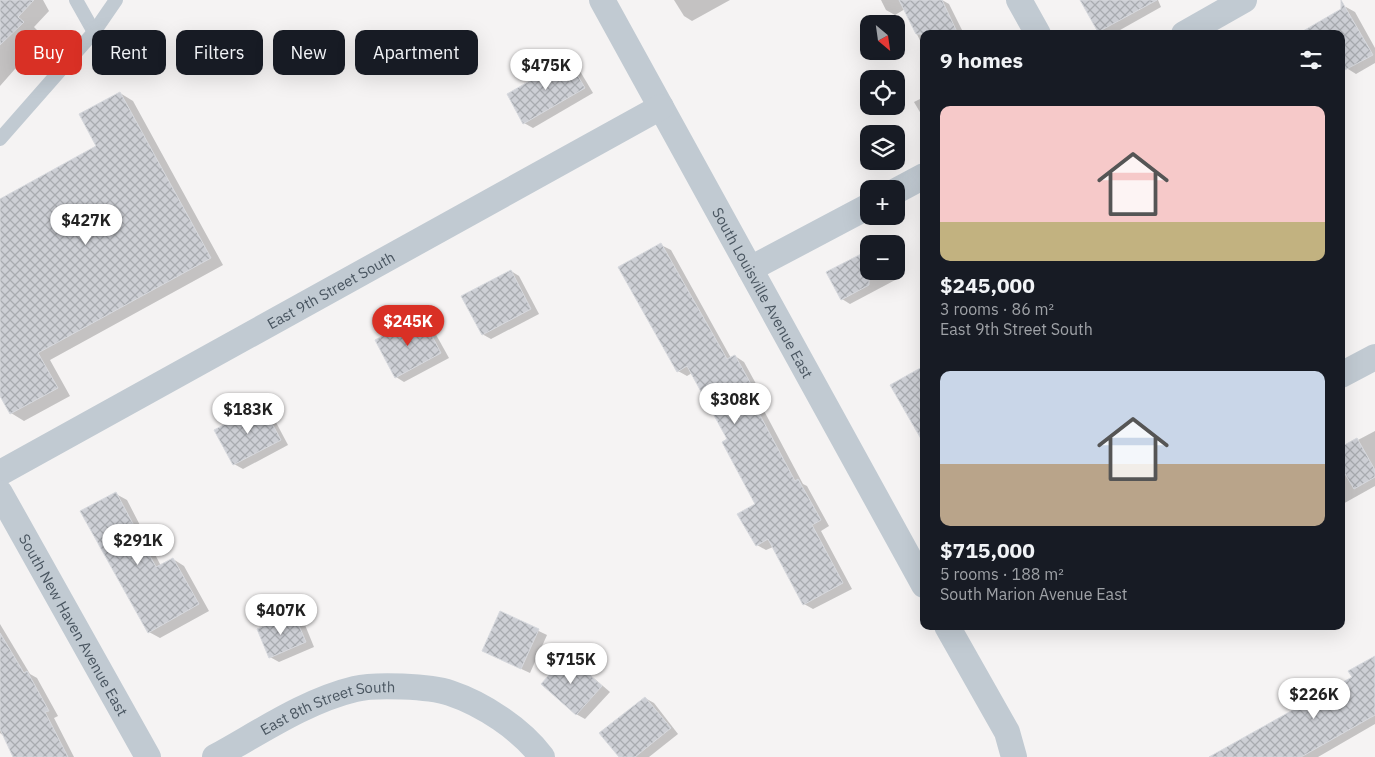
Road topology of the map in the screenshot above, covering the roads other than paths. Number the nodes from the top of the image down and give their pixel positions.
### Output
1 (76, 0) edge
2 (116, 0) edge
3 (602, 0) edge
4 (1019, 0) edge
5 (1244, 0) edge
6 (93, 30) edge
7 (95, 30) edge
8 (1036, 30) edge
9 (1191, 30) edge
10 (92, 34) edge
11 (661, 107) junction
12 (0, 140) edge
13 (920, 178) edge
14 (905, 186) edge
15 (860, 211) edge
16 (750, 269) junction
17 (1375, 356) edge
18 (1345, 373) edge
19 (0, 473) edge
20 (0, 492) edge
21 (920, 578) edge
22 (949, 630) edge
23 (148, 757) edge
24 (215, 757) edge
25 (542, 757) edge
26 (1014, 757) edge

1 - 6 lane
2 - 7 lane
3 - 11 street, South Louisville Avenue East
4 - 8 street
5 - 9 street
10 - 12 lane
11 - 16 street, South Louisville Avenue East
11 - 19 street, East 9th Street South
13 - 14 street
15 - 16 street
16 - 21 street, South Louisville Avenue East
17 - 18 street
20 - 23 street, South New Haven Avenue East
22 - 26 street
24 - 25 street, East 8th Street South

